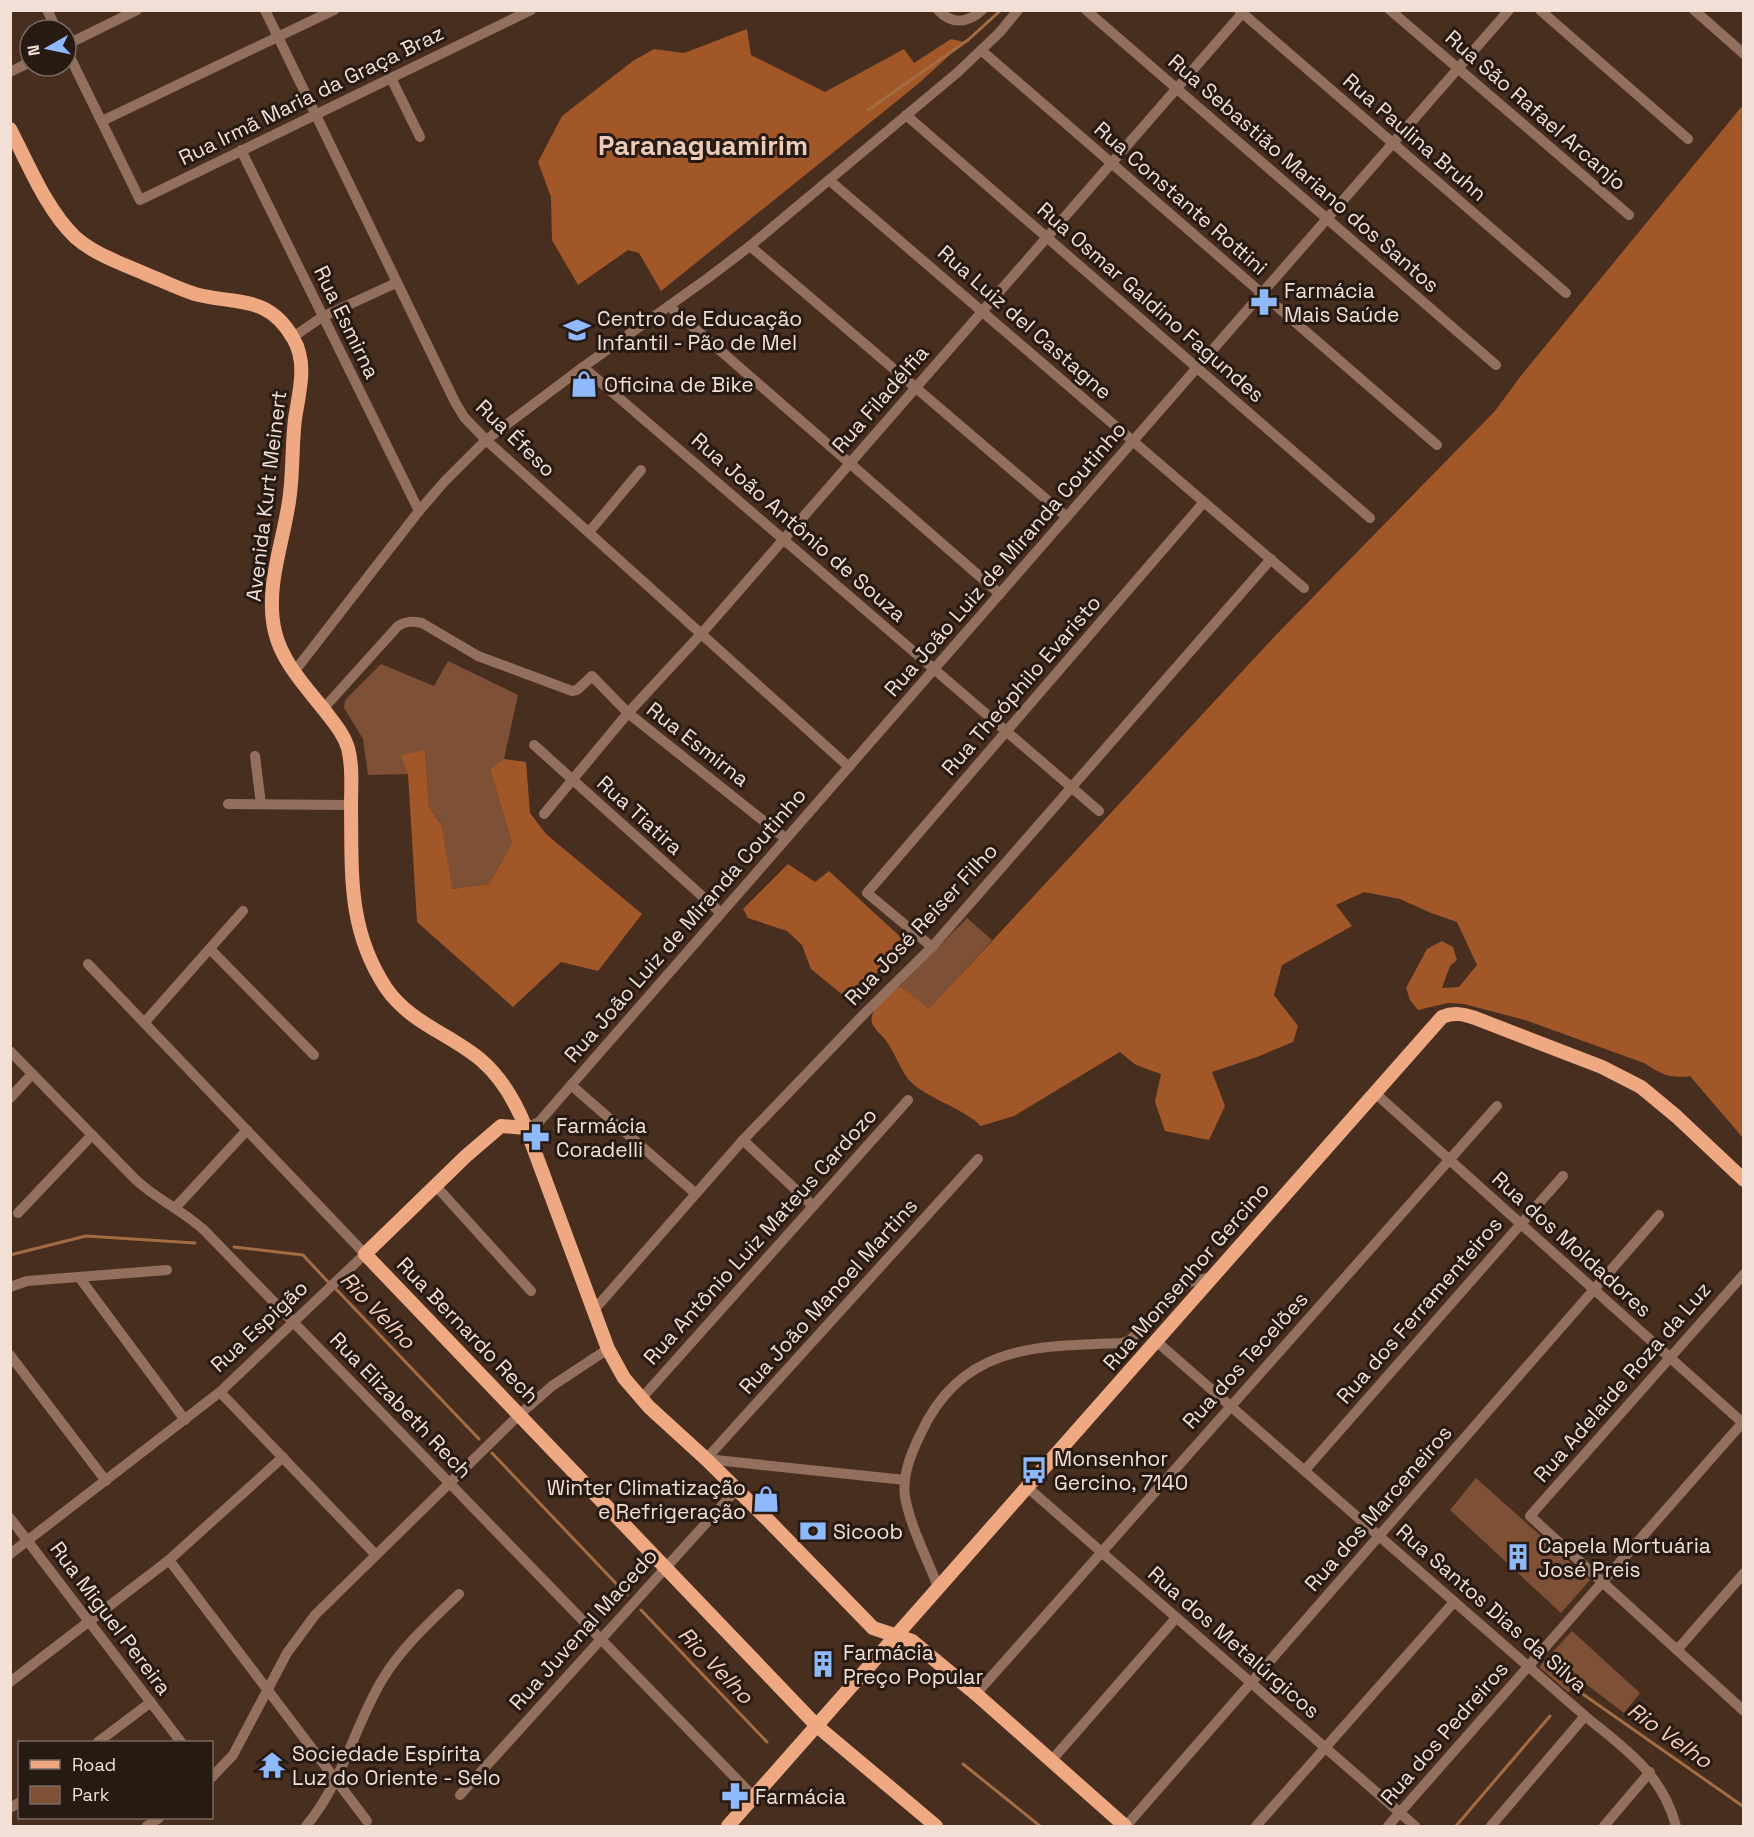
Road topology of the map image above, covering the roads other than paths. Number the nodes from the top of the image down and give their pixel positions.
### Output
1 (137, 10) edge
2 (265, 10) edge
3 (334, 10) edge
4 (531, 10) edge
5 (938, 10) edge
6 (982, 10) edge
7 (1018, 10) edge
8 (1086, 10) edge
9 (1390, 10) edge
10 (1509, 10) edge
11 (1540, 10) edge
12 (1694, 10) edge
13 (1242, 12) edge
14 (278, 37) junction
15 (78, 41) edge
16 (982, 51) junction
17 (1743, 54) edge
18 (1458, 69) junction
19 (78, 72) edge
20 (392, 78) junction
21 (1177, 89) junction
22 (316, 114) junction
23 (906, 115) junction
24 (102, 121) junction
25 (10, 129) edge
26 (420, 137) dead end
27 (1688, 139) dead end
28 (1393, 143) junction
29 (241, 150) junction
30 (1112, 163) junction
31 (829, 180) junction
32 (1629, 215) dead end
33 (1327, 219) junction
34 (1047, 237) junction
35 (750, 246) junction
36 (396, 282) junction
37 (1262, 293) junction
38 (1566, 293) dead end
39 (669, 306) junction
40 (982, 311) junction
41 (322, 317) junction
42 (293, 337) junction
43 (1496, 365) dead end
44 (583, 366) junction
45 (1197, 368) junction
46 (916, 388) junction
47 (486, 440) junction
48 (1133, 441) junction
49 (1437, 445) dead end
50 (850, 463) junction
51 (641, 470) dead end
52 (1204, 502) junction
53 (418, 511) junction
54 (1067, 517) junction
55 (1370, 518) dead end
56 (589, 532) junction
57 (783, 539) junction
58 (1271, 559) junction
59 (1304, 588) dead end
60 (1000, 594) junction
61 (702, 633) junction
62 (934, 669) junction
63 (294, 672) junction
64 (323, 709) junction
65 (628, 713) junction
66 (1006, 732) junction
67 (534, 745) dead end
68 (255, 756) dead end
69 (849, 766) junction
70 (573, 781) junction
71 (1071, 788) junction
72 (228, 804) dead end
73 (261, 804) junction
74 (351, 805) junction
75 (1099, 811) dead end
76 (544, 814) dead end
77 (785, 838) junction
78 (243, 911) dead end
79 (721, 913) junction
80 (932, 947) junction
81 (210, 948) junction
82 (88, 964) dead end
83 (144, 1023) junction
84 (10, 1051) edge
85 (314, 1055) dead end
86 (32, 1074) junction
87 (571, 1085) junction
88 (506, 1090) junction
89 (1375, 1093) junction
90 (10, 1098) edge
91 (908, 1100) dead end
92 (1497, 1106) dead end
93 (501, 1126) junction
94 (526, 1128) junction
95 (247, 1130) junction
96 (92, 1135) junction
97 (743, 1140) junction
98 (978, 1159) dead end
99 (1449, 1160) junction
100 (1563, 1176) dead end
101 (1743, 1180) edge
102 (435, 1185) junction
103 (695, 1193) junction
104 (813, 1206) junction
105 (175, 1208) junction
106 (18, 1213) dead end
107 (1659, 1215) dead end
108 (1521, 1224) junction
109 (365, 1254) junction
110 (166, 1270) dead end
111 (1743, 1274) edge
112 (79, 1277) junction
113 (1212, 1277) junction
114 (10, 1287) edge
115 (1594, 1290) junction
116 (531, 1291) dead end
117 (594, 1310) junction
118 (294, 1323) junction
119 (1156, 1341) junction
120 (608, 1349) junction
121 (10, 1355) edge
122 (1669, 1358) junction
123 (220, 1392) junction
124 (641, 1399) junction
125 (1231, 1406) junction
126 (519, 1415) junction
127 (186, 1420) junction
128 (1743, 1423) edge
129 (283, 1457) junction
130 (706, 1459) junction
131 (1305, 1470) junction
132 (905, 1480) junction
133 (106, 1481) junction
134 (449, 1482) junction
135 (1027, 1487) junction
136 (736, 1489) junction
137 (10, 1518) edge
138 (1379, 1536) junction
139 (28, 1541) junction
140 (1101, 1552) junction
141 (10, 1554) edge
142 (376, 1555) junction
143 (168, 1560) junction
144 (665, 1567) junction
145 (1743, 1573) edge
146 (1602, 1582) junction
147 (938, 1587) junction
148 (459, 1594) dead end
149 (1454, 1602) junction
150 (1176, 1618) junction
151 (89, 1621) junction
152 (896, 1636) junction
153 (601, 1639) junction
154 (1677, 1650) junction
155 (1528, 1666) junction
156 (10, 1682) edge
157 (1251, 1683) junction
158 (268, 1691) junction
159 (975, 1694) junction
160 (151, 1702) junction
161 (1743, 1711) edge
162 (1585, 1716) junction
163 (817, 1726) junction
164 (101, 1741) edge
165 (180, 1741) edge
166 (1325, 1748) junction
167 (1051, 1761) junction
168 (1650, 1772) junction
169 (213, 1777) edge
170 (336, 1780) junction
171 (459, 1795) dead end
172 (754, 1797) junction
173 (1400, 1813) junction
174 (367, 1821) dead end
175 (306, 1827) edge
176 (728, 1827) edge
177 (936, 1827) edge
178 (1126, 1827) edge
179 (1256, 1827) edge
180 (1388, 1827) edge
181 (1415, 1827) edge
182 (1491, 1827) edge
183 (1604, 1827) edge
184 (1676, 1827) edge

1 - 15 street
2 - 14 street, Rua Éfeso
3 - 14 street
4 - 20 street, Rua Irmã Maria da Graça Braz
5 - 6 street
7 - 16 street
8 - 21 street, Rua Sebastião Mariano dos Santos
9 - 18 street, Rua São Rafael Arcanjo
10 - 18 street, Rua João Luiz de Miranda Coutinho
11 - 27 street
12 - 17 street
13 - 21 street, Rua Filadélfia
13 - 28 street, Rua Paulina Bruhn
14 - 22 street, Rua Éfeso
14 - 24 street
16 - 23 street
16 - 30 street, Rua Constante Rottini
18 - 28 street, Rua João Luiz de Miranda Coutinho
18 - 32 street, Rua São Rafael Arcanjo
19 - 24 street
20 - 22 street, Rua Irmã Maria da Graça Braz
20 - 26 street
21 - 30 street, Rua Filadélfia
21 - 33 street, Rua Sebastião Mariano dos Santos
22 - 29 street, Rua Irmã Maria da Graça Braz
22 - 36 street, Rua Éfeso
23 - 31 street
23 - 34 street, Rua Osmar Galdino Fagundes
24 - 29 street, Rua Irmã Maria da Graça Braz
25 - 42 main road, Avenida Kurt Meinert
28 - 33 street, Rua João Luiz de Miranda Coutinho
28 - 38 street, Rua Paulina Bruhn
29 - 41 street, Rua Esmirna
30 - 34 street, Rua Filadélfia
30 - 37 street, Rua Constante Rottini
31 - 35 street
31 - 40 street, Rua Luiz del Castagne
33 - 37 street, Rua João Luiz de Miranda Coutinho
33 - 43 street, Rua Sebastião Mariano dos Santos
34 - 40 street, Rua Filadélfia
34 - 45 street, Rua Osmar Galdino Fagundes
35 - 39 street
35 - 46 street
36 - 41 street
36 - 47 street, Rua Éfeso
37 - 45 street, Rua João Luiz de Miranda Coutinho
37 - 49 street, Rua Constante Rottini
39 - 44 street
39 - 50 street
40 - 46 street, Rua Filadélfia
40 - 48 street, Rua Luiz del Castagne
41 - 42 street
41 - 53 street, Rua Esmirna
42 - 63 main road, Avenida Kurt Meinert
44 - 47 street
44 - 57 street, Rua João Antônio de Souza
45 - 48 street, Rua João Luiz de Miranda Coutinho
45 - 55 street, Rua Osmar Galdino Fagundes
46 - 50 street, Rua Filadélfia
46 - 54 street
47 - 53 street
47 - 56 street, Rua Éfeso
48 - 52 street, Rua Luiz del Castagne
48 - 54 street, Rua João Luiz de Miranda Coutinho
50 - 57 street, Rua Filadélfia
50 - 60 street
51 - 56 street
52 - 58 street, Rua Luiz del Castagne
52 - 66 street, Rua Theóphilo Evaristo
53 - 63 street
54 - 60 street, Rua João Luiz de Miranda Coutinho
56 - 61 street, Rua Éfeso
57 - 61 street, Rua Filadélfia
57 - 62 street, Rua João Antônio de Souza
58 - 59 street, Rua Luiz del Castagne
58 - 71 street, Rua José Reiser Filho
60 - 62 street, Rua João Luiz de Miranda Coutinho
61 - 65 street, Rua Filadélfia
61 - 69 street, Rua Éfeso
62 - 66 street, Rua João Antônio de Souza
62 - 69 street, Rua João Luiz de Miranda Coutinho
63 - 64 main road, Avenida Kurt Meinert
64 - 65 street, Rua Esmirna
64 - 74 main road, Avenida Kurt Meinert
65 - 70 street, Rua Filadélfia
65 - 77 street, Rua Esmirna
66 - 71 street, Rua João Antônio de Souza
66 - 80 street, Rua Theóphilo Evaristo
67 - 70 street, Rua Tiatira
68 - 73 street
69 - 77 street, Rua João Luiz de Miranda Coutinho
70 - 76 street, Rua Filadélfia
70 - 79 street, Rua Tiatira
71 - 75 street, Rua João Antônio de Souza
71 - 80 street, Rua José Reiser Filho
72 - 73 street
73 - 74 street
74 - 88 main road, Avenida Kurt Meinert
77 - 79 street, Rua João Luiz de Miranda Coutinho
78 - 81 street
79 - 87 street, Rua João Luiz de Miranda Coutinho
80 - 97 street, Rua José Reiser Filho
81 - 83 street
81 - 85 street
82 - 83 street, Rua Bernardo Rech
83 - 95 street, Rua Bernardo Rech
84 - 86 street, Rua Elizabeth Rech
86 - 90 street
86 - 96 street, Rua Elizabeth Rech
87 - 94 street, Rua João Luiz de Miranda Coutinho
87 - 103 street
88 - 93 main road
88 - 94 main road, Avenida Kurt Meinert
89 - 99 street, Rua dos Moldadores
89 - 101 main road, Rua Monsenhor Gercino
89 - 113 main road, Rua Monsenhor Gercino
91 - 104 street, Rua Antônio Luiz Mateus Cardozo
92 - 99 street, Rua dos Tecelões
93 - 94 main road
93 - 102 main road, Rua Espigão
94 - 117 main road
95 - 105 street
95 - 109 street, Rua Bernardo Rech
96 - 105 street, Rua Elizabeth Rech
96 - 106 street
97 - 103 street, Rua José Reiser Filho
97 - 104 street
98 - 130 street, Rua João Manoel Martins
99 - 108 street, Rua dos Moldadores
99 - 125 street, Rua dos Tecelões
100 - 108 street, Rua dos Ferramenteiros
102 - 109 main road, Rua Espigão
102 - 116 street
103 - 117 street, Rua José Reiser Filho
104 - 124 street, Rua Antônio Luiz Mateus Cardozo
105 - 118 street, Rua Elizabeth Rech
107 - 115 street, Rua dos Marceneiros
108 - 115 street, Rua dos Moldadores
108 - 131 street, Rua dos Ferramenteiros
109 - 118 street, Rua Espigão
109 - 126 main road, Rua Bernardo Rech
110 - 112 street
111 - 122 street, Rua Adelaide Roza da Luz
112 - 114 street
112 - 127 street
113 - 119 main road, Rua Monsenhor Gercino
113 - 132 street
115 - 122 street, Rua dos Moldadores
115 - 138 street, Rua dos Marceneiros
117 - 120 main road
118 - 123 street, Rua Espigão
118 - 134 street, Rua Elizabeth Rech
119 - 125 street, Rua Santos Dias da Silva
119 - 135 main road, Rua Monsenhor Gercino
120 - 124 main road
120 - 126 street
121 - 133 street
122 - 128 street, Rua dos Moldadores
122 - 146 street, Rua Adelaide Roza da Luz
123 - 127 street, Rua Espigão
123 - 129 street
124 - 130 main road
125 - 131 street, Rua Santos Dias da Silva
125 - 140 street, Rua dos Tecelões
126 - 134 street
126 - 144 main road, Rua Bernardo Rech
127 - 133 street, Rua Espigão
128 - 146 street, Rua dos Pedreiros
129 - 142 street
129 - 143 street
130 - 132 street
130 - 136 main road
131 - 138 street, Rua Santos Dias da Silva
132 - 147 street
133 - 139 street, Rua Espigão
134 - 142 street
134 - 153 street, Rua Elizabeth Rech
135 - 140 street, Rua dos Metalúrgicos
135 - 147 main road, Rua Monsenhor Gercino
136 - 144 street, Rua Juvenal Macedo
136 - 152 main road
137 - 139 street, Rua Miguel Pereira
138 - 149 street, Rua Santos Dias da Silva
138 - 157 street, Rua dos Marceneiros
139 - 141 street, Rua Espigão
139 - 151 street, Rua Miguel Pereira
140 - 150 street, Rua dos Metalúrgicos
140 - 159 street, Rua dos Tecelões
142 - 158 street
143 - 151 street
143 - 158 street
144 - 153 street, Rua Juvenal Macedo
144 - 163 main road, Rua Bernardo Rech
145 - 154 street
146 - 154 street
146 - 155 street, Rua dos Pedreiros
147 - 152 main road, Rua Monsenhor Gercino
148 - 170 street
149 - 155 street, Rua Santos Dias da Silva
149 - 166 street
150 - 157 street, Rua dos Metalúrgicos
150 - 167 street
151 - 156 street
151 - 160 street, Rua Miguel Pereira
152 - 159 main road
152 - 163 main road, Rua Monsenhor Gercino
153 - 171 street, Rua Juvenal Macedo
153 - 172 street, Rua Elizabeth Rech
154 - 161 street
155 - 162 street, Rua Santos Dias da Silva
155 - 173 street, Rua dos Pedreiros
157 - 166 street, Rua dos Metalúrgicos
157 - 178 street, Rua dos Marceneiros
158 - 169 street
158 - 170 street
159 - 167 main road
160 - 164 street
160 - 165 street, Rua Miguel Pereira
162 - 168 street, Rua Santos Dias da Silva
162 - 182 street
163 - 172 main road, Rua Monsenhor Gercino
163 - 177 main road, Rua Bernardo Rech
166 - 173 street, Rua dos Metalúrgicos
166 - 179 street
167 - 178 main road
168 - 183 street
168 - 184 street, Rua Santos Dias da Silva
170 - 174 street
170 - 175 street
172 - 176 main road, Rua Monsenhor Gercino
173 - 180 street, Rua dos Pedreiros
173 - 181 street, Rua dos Metalúrgicos

